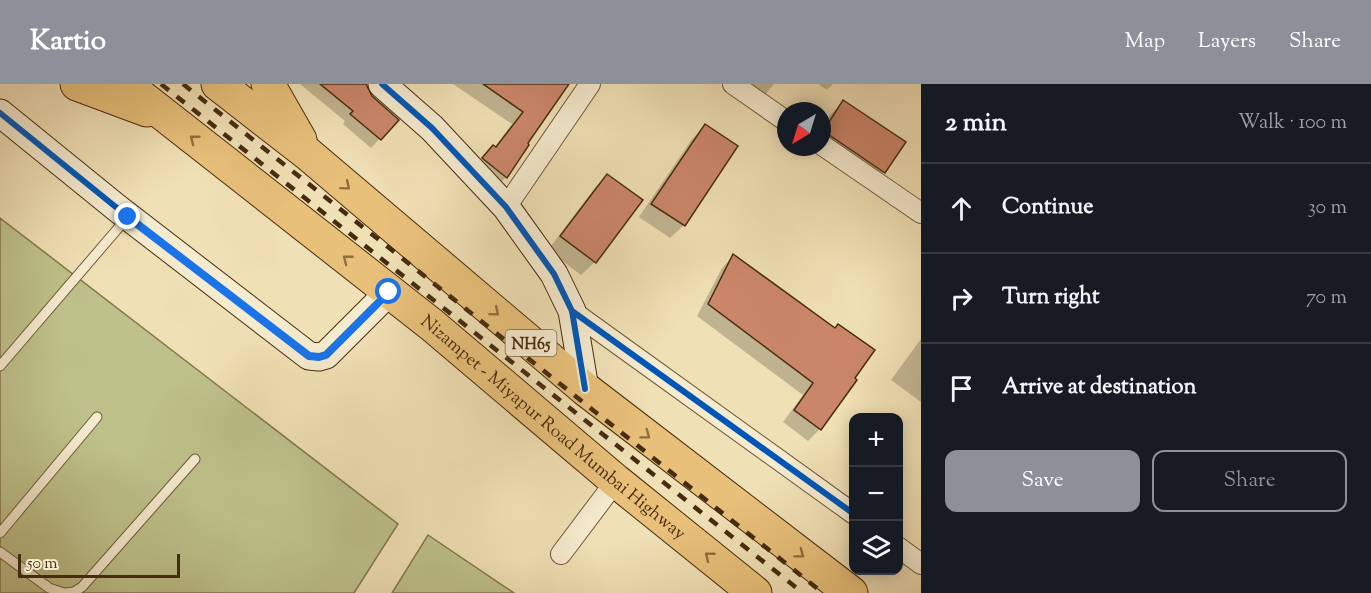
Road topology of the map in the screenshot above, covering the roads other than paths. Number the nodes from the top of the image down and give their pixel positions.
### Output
1 (77, 84) edge
2 (125, 84) edge
3 (218, 84) edge
4 (268, 84) edge
5 (382, 84) edge
6 (590, 84) edge
7 (733, 84) edge
8 (0, 113) edge
9 (163, 115) junction
10 (777, 115) edge
11 (831, 152) edge
12 (308, 154) junction
13 (506, 207) junction
14 (921, 213) edge
15 (128, 217) junction
16 (389, 292) junction
17 (572, 310) junction
18 (0, 366) edge
19 (585, 389) junction
20 (97, 417) dead end
21 (195, 459) dead end
22 (616, 481) junction
23 (849, 510) edge
24 (0, 533) edge
25 (903, 551) edge
26 (0, 552) edge
27 (561, 554) dead end
28 (921, 564) edge
29 (65, 593) edge
30 (755, 593) edge
31 (851, 593) edge

1 - 9 highway
2 - 9 highway, Nizampet - Miyapur Road Mumbai Highway / NH65
3 - 12 highway, NH65
4 - 12 highway
5 - 13 street
6 - 13 street
7 - 10 street
8 - 15 street
16 -> 9 highway, Nizampet - Miyapur Road Mumbai Highway / NH65
11 - 14 street
12 -> 19 highway, NH65
13 - 17 street
15 - 16 street
15 - 18 lane
16 - 22 highway, Nizampet - Miyapur Road Mumbai Highway / NH65
17 - 19 street
17 - 23 street
19 -> 31 highway, NH65
20 - 24 lane
21 - 29 lane
22 - 27 street
30 -> 22 highway, Nizampet - Miyapur Road Mumbai Highway / NH65
25 - 28 street
26 - 29 lane

